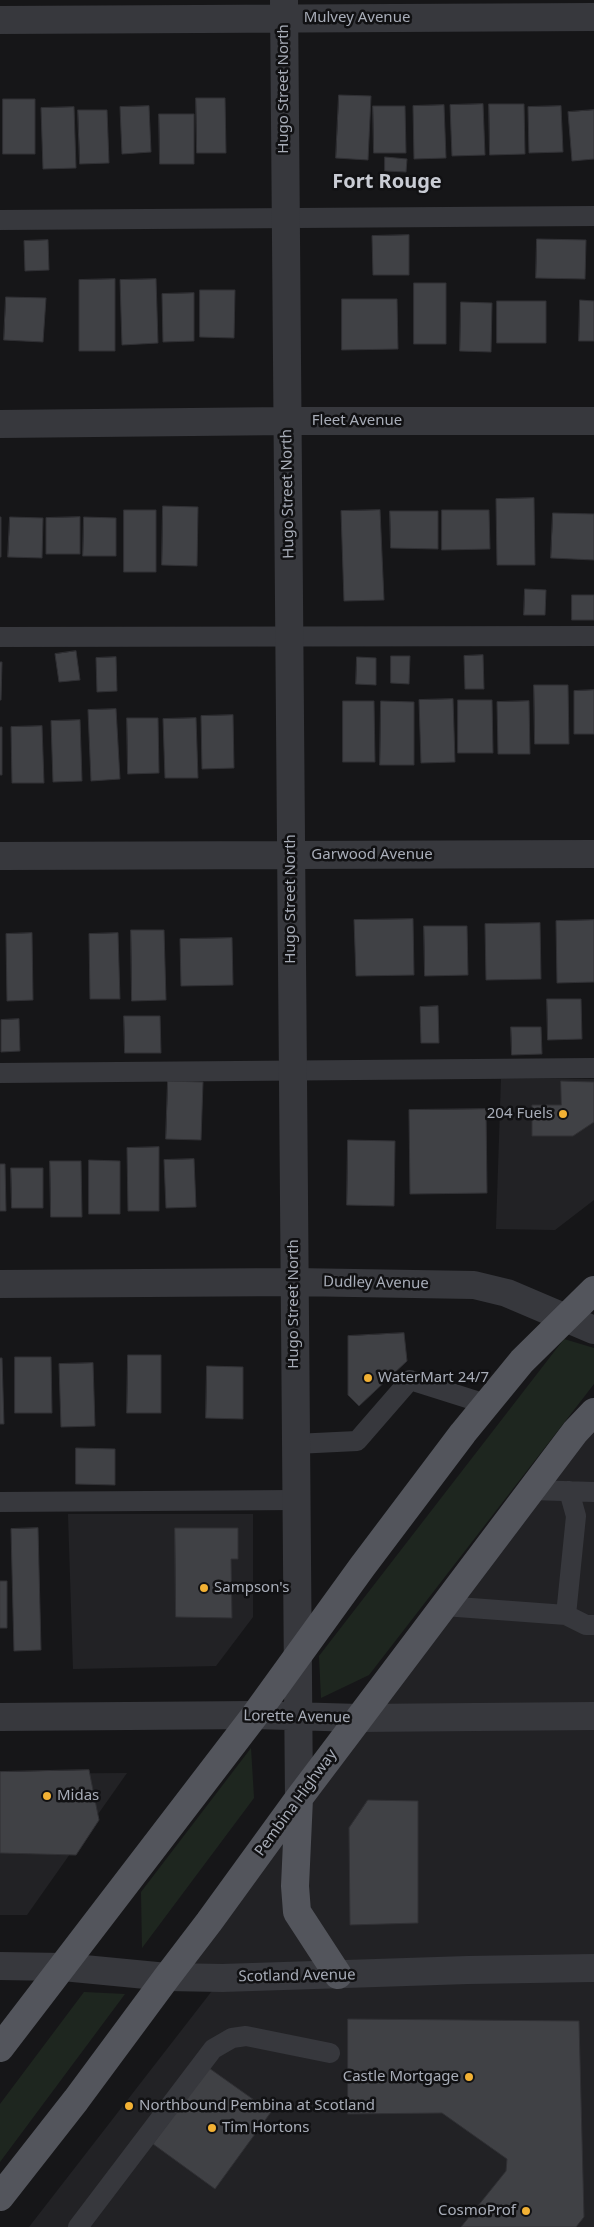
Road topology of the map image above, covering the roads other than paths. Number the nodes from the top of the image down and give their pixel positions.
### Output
1 (284, 9) edge
2 (594, 16) edge
3 (0, 20) edge
4 (594, 216) edge
5 (286, 218) junction
6 (0, 220) edge
7 (287, 421) junction
8 (594, 421) edge
9 (0, 424) edge
10 (289, 635) junction
11 (594, 636) edge
12 (0, 637) edge
13 (594, 854) edge
14 (291, 855) junction
15 (0, 856) edge
16 (594, 1068) edge
17 (293, 1072) junction
18 (0, 1073) edge
19 (294, 1282) junction
20 (0, 1284) edge
21 (594, 1290) edge
22 (565, 1317) junction
23 (594, 1330) edge
24 (486, 1404) junction
25 (594, 1412) edge
26 (295, 1444) junction
27 (532, 1490) junction
28 (569, 1491) junction
29 (594, 1492) edge
30 (296, 1500) junction
31 (0, 1502) edge
32 (444, 1606) junction
33 (566, 1615) junction
34 (594, 1625) edge
35 (298, 1653) junction
36 (255, 1715) junction
37 (298, 1716) junction
38 (594, 1716) edge
39 (0, 1717) edge
40 (359, 1718) junction
41 (299, 1798) junction
42 (0, 1966) edge
43 (63, 1967) junction
44 (594, 1968) edge
45 (338, 1976) junction
46 (166, 1977) junction
47 (0, 2048) edge
48 (330, 2053) dead end
49 (0, 2197) edge
50 (78, 2227) edge

1 - 2 street, Mulvey Avenue
1 - 3 street, Mulvey Avenue
1 - 5 street, Hugo Street North
4 - 5 lane
5 - 6 lane
5 - 7 street, Hugo Street North
7 - 8 street, Fleet Avenue
7 - 9 street, Fleet Avenue
7 - 10 street, Hugo Street North
10 - 11 lane
10 - 12 lane
10 - 14 street, Hugo Street North
13 - 14 street, Garwood Avenue
14 - 15 street, Garwood Avenue
14 - 17 street, Hugo Street North
16 - 17 lane
17 - 18 lane
17 - 19 street, Hugo Street North
19 - 20 street, Dudley Avenue
19 - 22 street, Dudley Avenue
19 - 26 street, Hugo Street North
21 - 22 main road
22 - 23 street, Dudley Avenue
22 - 24 main road
24 - 26 lane
24 - 35 main road
25 - 27 main road, Pembina Highway
26 - 30 street, Hugo Street North
27 - 28 lane
27 - 32 main road, Pembina Highway
28 - 29 lane
28 - 33 lane
30 - 31 lane
30 - 35 street, Hugo Street North
32 - 33 lane
32 - 40 main road, Pembina Highway
33 - 34 lane
35 - 36 main road
35 - 37 street, Hugo Street North
36 - 37 street, Lorette Avenue
36 - 39 street, Lorette Avenue
36 - 43 main road
37 - 40 street, Lorette Avenue
37 - 41 street, Hugo Street North
38 - 40 street, Lorette Avenue
40 - 41 main road, Pembina Highway
41 - 45 main road
41 - 46 main road, Pembina Highway
42 - 43 street, Scotland Avenue
43 - 46 street, Scotland Avenue
43 - 47 main road
44 - 45 street, Scotland Avenue
45 - 46 street, Scotland Avenue
46 - 49 main road, Pembina Highway
48 - 50 lane

